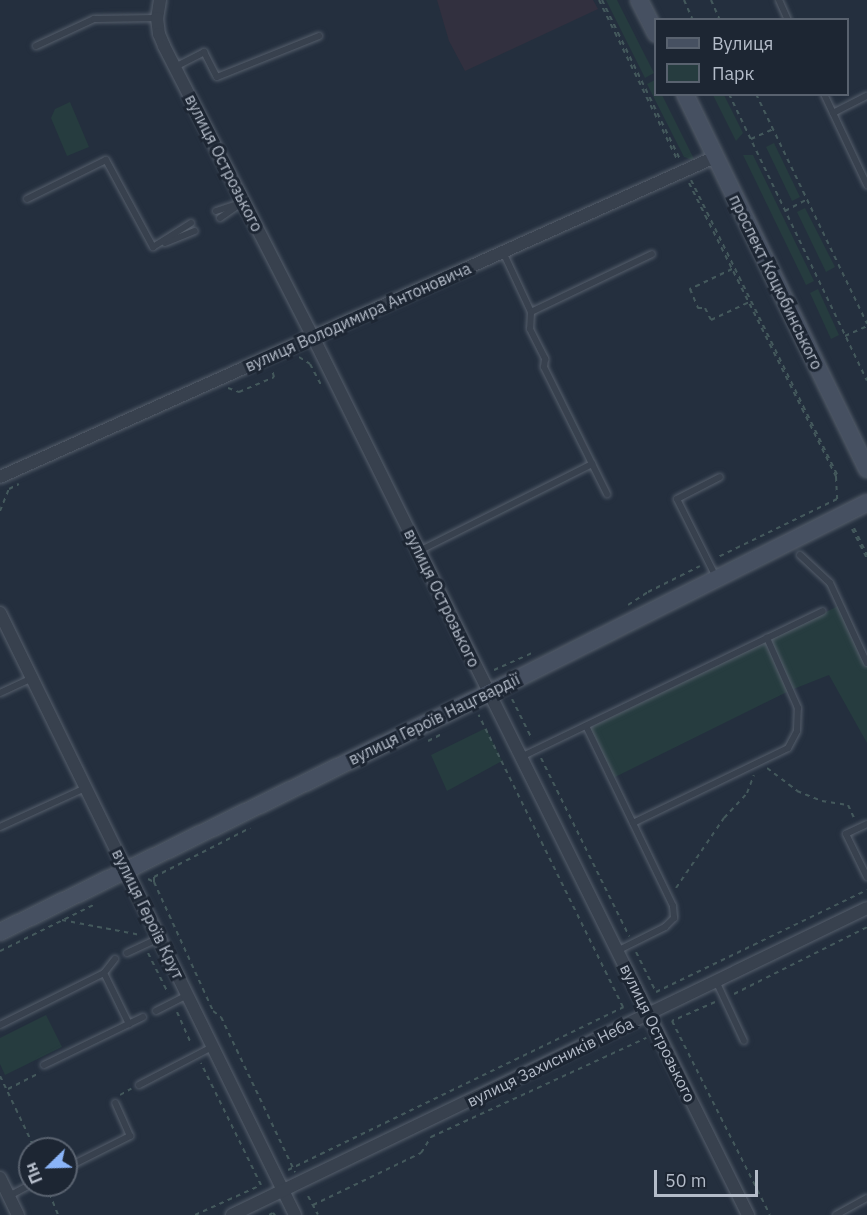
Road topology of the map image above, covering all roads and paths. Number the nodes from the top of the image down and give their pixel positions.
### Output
1 (160, 0) edge
2 (601, 0) edge
3 (639, 0) edge
4 (684, 0) edge
5 (711, 0) edge
6 (779, 0) edge
7 (157, 18) junction
8 (692, 18) edge
9 (719, 18) edge
10 (787, 18) edge
11 (654, 30) edge
12 (319, 36) dead end
13 (36, 45) dead end
14 (175, 67) junction
15 (686, 96) edge
16 (730, 96) edge
17 (757, 96) edge
18 (825, 96) edge
19 (867, 96) edge
20 (833, 113) junction
21 (773, 129) junction
22 (751, 139) junction
23 (715, 157) junction
24 (685, 172) junction
25 (867, 185) edge
26 (27, 199) dead end
27 (808, 199) junction
28 (243, 202) junction
29 (216, 211) dead end
30 (785, 211) junction
31 (220, 218) dead end
32 (191, 223) dead end
33 (195, 231) dead end
34 (153, 247) junction
35 (503, 252) junction
36 (652, 254) dead end
37 (732, 269) junction
38 (749, 302) junction
39 (531, 312) junction
40 (867, 325) edge
41 (845, 336) junction
42 (313, 337) junction
43 (298, 357) dead end
44 (280, 364) dead end
45 (867, 381) edge
46 (225, 388) dead end
47 (326, 394) dead end
48 (592, 464) junction
49 (867, 469) edge
50 (844, 472) dead end
51 (837, 476) junction
52 (0, 477) edge
53 (720, 477) dead end
54 (25, 480) dead end
55 (607, 494) dead end
56 (867, 503) edge
57 (0, 511) edge
58 (853, 529) dead end
59 (867, 539) edge
60 (860, 542) junction
61 (419, 551) junction
62 (800, 555) dead end
63 (867, 557) edge
64 (708, 562) junction
65 (717, 580) junction
66 (619, 611) dead end
67 (823, 611) dead end
68 (0, 613) edge
69 (767, 638) junction
70 (533, 653) dead end
71 (867, 663) edge
72 (494, 670) dead end
73 (32, 678) junction
74 (0, 693) edge
75 (489, 693) junction
76 (512, 699) dead end
77 (479, 715) dead end
78 (586, 726) junction
79 (537, 750) junction
80 (521, 757) junction
81 (759, 762) junction
82 (85, 788) junction
83 (633, 823) junction
84 (867, 824) edge
85 (0, 827) edge
86 (859, 828) junction
87 (126, 868) junction
88 (867, 877) edge
89 (148, 879) dead end
90 (867, 890) edge
91 (669, 898) junction
92 (99, 902) dead end
93 (867, 908) edge
94 (62, 920) junction
95 (867, 927) edge
96 (0, 932) edge
97 (159, 937) junction
98 (632, 943) junction
99 (144, 945) junction
100 (0, 951) edge
101 (617, 951) junction
102 (127, 953) dead end
103 (115, 959) dead end
104 (104, 973) junction
105 (716, 981) junction
106 (187, 995) junction
107 (724, 998) junction
108 (172, 1002) junction
109 (632, 1003) dead end
110 (623, 1007) junction
111 (156, 1011) dead end
112 (650, 1014) junction
113 (143, 1017) dead end
114 (129, 1024) junction
115 (0, 1025) edge
116 (636, 1041) dead end
117 (744, 1041) dead end
118 (213, 1047) junction
119 (197, 1055) junction
120 (44, 1065) joint
121 (0, 1076) edge
122 (139, 1085) joint
123 (7, 1090) junction
124 (115, 1103) joint
125 (29, 1137) edge
126 (78, 1162) edge
127 (293, 1167) junction
128 (296, 1174) dead end
129 (0, 1178) edge
130 (18, 1191) edge
131 (284, 1191) junction
132 (9, 1196) junction
133 (308, 1196) dead end
134 (51, 1197) edge
135 (867, 1198) edge
136 (313, 1205) junction
137 (18, 1215) edge
138 (58, 1215) edge
139 (195, 1215) edge
140 (232, 1215) edge
141 (269, 1215) edge
142 (274, 1215) edge
143 (295, 1215) edge
144 (318, 1215) edge
145 (748, 1215) edge
146 (770, 1215) edge
147 (836, 1215) edge

1 - 7 street
2 - 24 path
3 - 11 street
4 - 8 path
5 - 9 path
6 - 10 lane
7 - 13 lane
7 - 14 street, вулиця Острозького
12 - 14 lane
14 - 28 street, вулиця Острозького
15 - 23 street, проспект Коцюбинського
16 - 22 path
17 - 21 path
18 - 20 lane
19 - 20 lane
20 - 25 lane
21 - 22 path
21 - 27 path
22 - 30 path
23 - 24 street, вулиця Володимира Антоновича
23 - 49 street, проспект Коцюбинського
24 - 35 street, вулиця Володимира Антоновича
24 - 37 path
24 - 51 path
26 - 34 lane
27 - 30 path
27 - 40 path
28 - 29 lane
28 - 31 lane
28 - 42 street, вулиця Острозького
30 - 41 path
32 - 34 lane
33 - 34 lane
35 - 39 lane
35 - 42 street, вулиця Володимира Антоновича
36 - 39 lane
37 - 38 path
37 - 38 path
38 - 51 path
39 - 48 lane
40 - 41 path
41 - 45 path
42 - 52 street, вулиця Володимира Антоновича
42 - 61 street, вулиця Острозького
43 - 47 path
44 - 46 path
48 - 55 lane
48 - 61 lane
50 - 51 path
51 - 64 path
53 - 64 lane
54 - 57 path
56 - 65 street, вулиця Героїв Нацгвардії
58 - 60 path
59 - 60 path
60 - 63 path
61 - 75 street, вулиця Острозького
62 - 71 lane
64 - 65 lane
64 - 66 path
65 - 75 street, вулиця Героїв Нацгвардії
67 - 69 lane
68 - 73 street, вулиця Героїв Крут
69 - 78 lane
69 - 81 lane
70 - 72 path
73 - 74 lane
73 - 82 street, вулиця Героїв Крут
75 - 80 street, вулиця Острозького
75 - 87 street, вулиця Героїв Нацгвардії
76 - 79 path
77 - 110 path
78 - 79 lane
78 - 83 lane
79 - 80 lane
79 - 98 path
80 - 101 street, вулиця Острозького
81 - 83 lane
81 - 86 path
81 - 91 path
82 - 85 lane
82 - 87 street, вулиця Героїв Крут
83 - 91 lane
84 - 86 lane
86 - 88 lane
87 - 96 street, вулиця Героїв Нацгвардії
87 - 97 street, вулиця Героїв Крут
89 - 127 path
90 - 98 path
91 - 98 lane
92 - 94 path
93 - 105 street, вулиця Захисників Неба
94 - 99 path
94 - 100 path
95 - 107 path
97 - 99 lane
97 - 106 street, вулиця Героїв Крут
98 - 101 lane
99 - 102 lane
99 - 108 path
101 - 112 street, вулиця Острозького
103 - 104 lane
104 - 114 lane
104 - 115 lane
105 - 107 lane
105 - 112 street, вулиця Захисників Неба
106 - 108 lane
106 - 118 street, вулиця Героїв Крут
107 - 117 lane
107 - 146 path
108 - 111 lane
108 - 119 path
109 - 110 path
110 - 127 path
112 - 131 street, вулиця Захисників Неба
112 - 145 street, вулиця Острозького
113 - 114 lane
114 - 120 lane
116 - 136 path
118 - 119 lane
118 - 131 street, вулиця Героїв Крут
119 - 122 lane
119 - 139 path
120 - 123 path
121 - 123 path
122 - 124 path
123 - 125 path
124 - 126 lane
127 - 128 path
129 - 132 street
130 - 132 lane
131 - 140 street, вулиця Захисників Неба
131 - 143 street, вулиця Героїв Крут
132 - 137 street
133 - 136 path
134 - 138 path
135 - 147 lane
136 - 144 path
141 - 142 path

